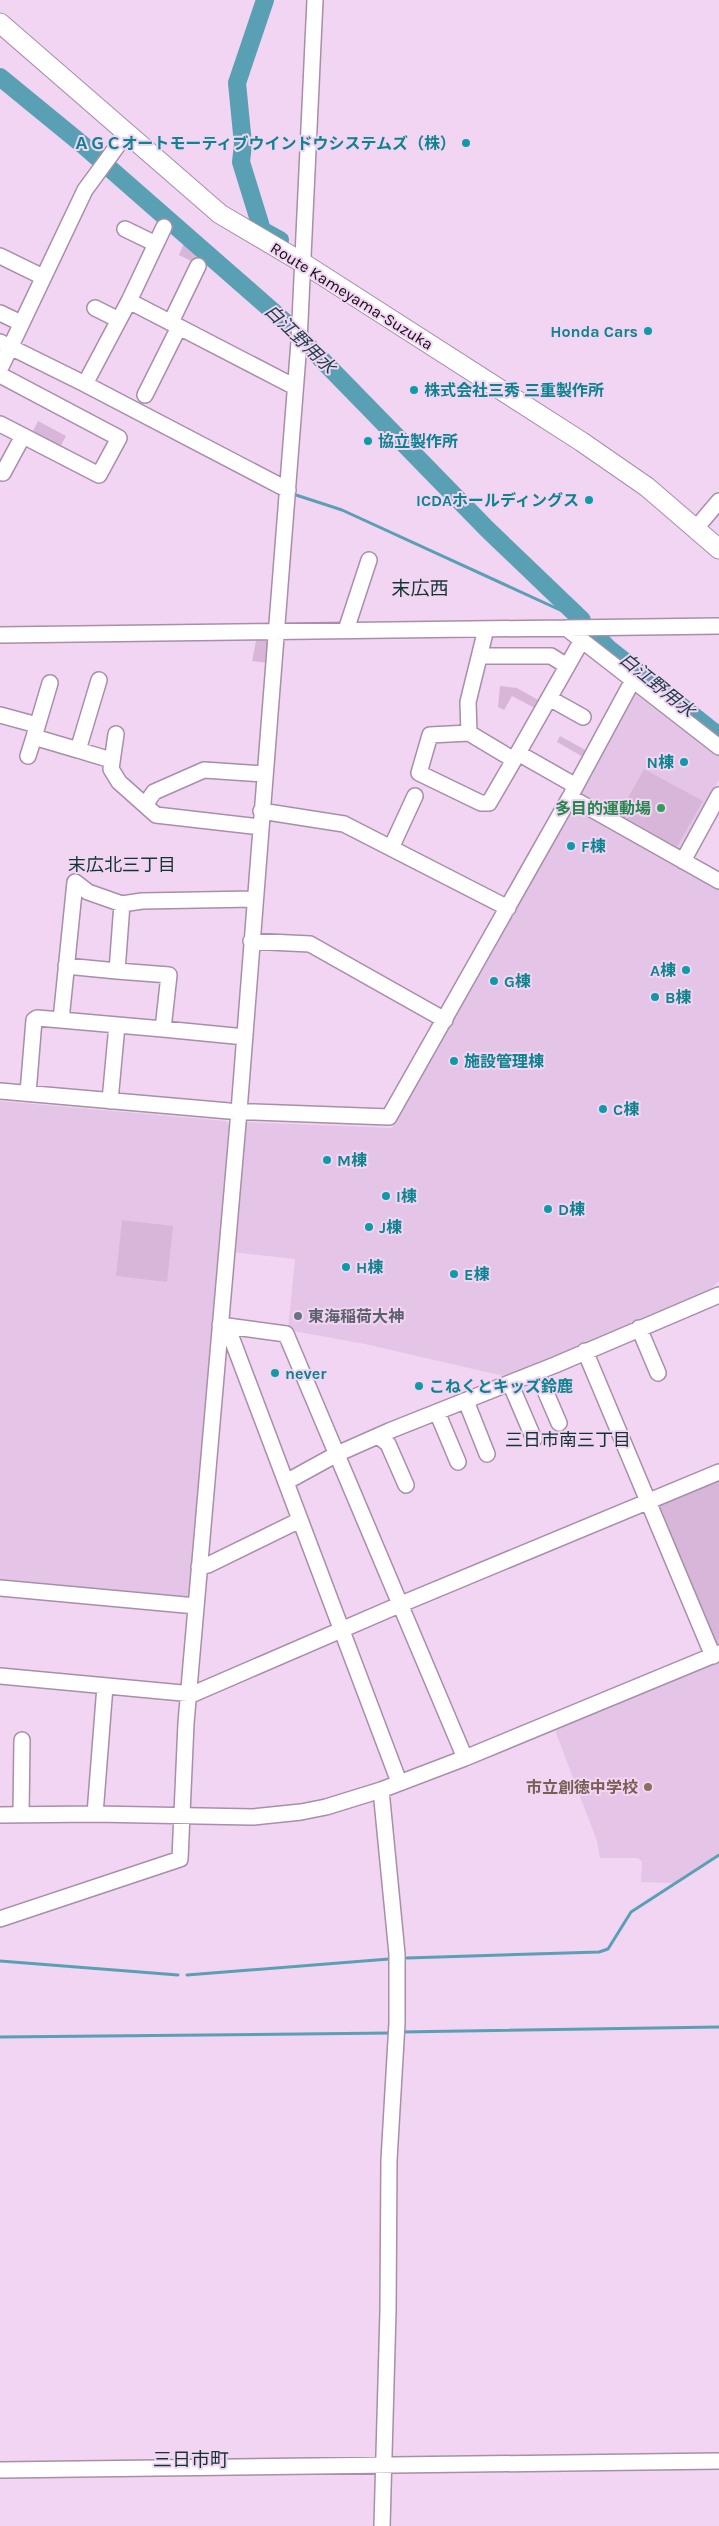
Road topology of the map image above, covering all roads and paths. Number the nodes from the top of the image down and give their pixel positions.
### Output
1 (315, 0) edge
2 (0, 23) edge
3 (126, 134) junction
4 (164, 227) dead end
5 (125, 229) dead end
6 (156, 244) junction
7 (0, 256) edge
8 (303, 263) junction
9 (198, 266) dead end
10 (43, 277) junction
11 (129, 301) junction
12 (95, 308) dead end
13 (0, 313) edge
14 (120, 320) junction
15 (21, 323) junction
16 (175, 325) junction
17 (5, 348) edge
18 (0, 369) edge
19 (0, 375) edge
20 (86, 384) junction
21 (295, 387) junction
22 (145, 395) dead end
23 (0, 424) edge
24 (23, 436) junction
25 (2, 473) dead end
26 (288, 490) junction
27 (719, 501) edge
28 (697, 527) junction
29 (719, 549) edge
30 (369, 560) dead end
31 (719, 626) edge
32 (566, 628) junction
33 (486, 629) junction
34 (346, 630) junction
35 (277, 631) junction
36 (0, 634) edge
37 (582, 640) junction
38 (480, 656) junction
39 (566, 666) junction
40 (100, 680) dead end
41 (633, 680) junction
42 (50, 683) dead end
43 (550, 698) junction
44 (0, 715) edge
45 (583, 717) dead end
46 (36, 731) junction
47 (469, 733) junction
48 (116, 734) dead end
49 (719, 747) edge
50 (78, 750) junction
51 (28, 756) dead end
52 (516, 756) junction
53 (111, 760) junction
54 (264, 774) junction
55 (573, 791) junction
56 (719, 795) edge
57 (414, 796) dead end
58 (145, 805) junction
59 (261, 811) junction
60 (260, 827) junction
61 (391, 848) junction
62 (683, 861) junction
63 (719, 881) edge
64 (254, 899) junction
65 (122, 904) junction
66 (508, 908) junction
67 (251, 941) junction
68 (66, 966) junction
69 (117, 971) junction
70 (60, 1020) junction
71 (445, 1020) junction
72 (117, 1025) junction
73 (163, 1029) junction
74 (245, 1038) junction
75 (0, 1091) edge
76 (28, 1093) junction
77 (110, 1100) junction
78 (239, 1112) junction
79 (719, 1295) edge
80 (223, 1325) junction
81 (639, 1328) junction
82 (585, 1351) junction
83 (537, 1372) junction
84 (658, 1373) dead end
85 (510, 1383) junction
86 (466, 1401) junction
87 (437, 1412) junction
88 (558, 1423) dead end
89 (378, 1436) junction
90 (534, 1439) dead end
91 (336, 1454) junction
92 (487, 1454) dead end
93 (458, 1462) dead end
94 (719, 1472) edge
95 (286, 1482) junction
96 (406, 1485) dead end
97 (648, 1502) junction
98 (300, 1520) junction
99 (199, 1567) junction
100 (0, 1588) edge
101 (399, 1605) junction
102 (196, 1606) junction
103 (343, 1629) junction
104 (716, 1654) edge
105 (0, 1676) edge
106 (105, 1686) junction
107 (189, 1694) junction
108 (22, 1740) dead end
109 (465, 1758) junction
110 (399, 1782) junction
111 (381, 1790) junction
112 (95, 1814) junction
113 (0, 1815) edge
114 (21, 1815) junction
115 (182, 1816) junction
116 (0, 1919) edge
117 (719, 2461) edge
118 (383, 2465) junction
119 (0, 2470) edge
120 (382, 2526) edge

1 - 8 street
2 - 3 main road, Route Kameyama-Suzuka
3 - 8 main road, Route Kameyama-Suzuka
3 - 10 street
4 - 6 street
5 - 6 street
6 - 11 street
7 - 10 street
8 - 21 street
8 - 28 main road, Route Kameyama-Suzuka
9 - 16 street
10 - 15 street
11 - 14 street
11 - 16 street
12 - 14 street
13 - 15 street
14 - 20 street
15 - 17 street
16 - 21 street
16 - 22 street
17 - 18 street
17 - 20 street
19 - 24 street
20 - 26 street
21 - 26 street
23 - 24 street
24 - 25 street
26 - 35 street
27 - 28 street
28 - 29 main road, Route Kameyama-Suzuka
30 - 34 street
31 - 32 street
32 - 33 street
32 - 37 street
33 - 34 street
33 - 38 street
34 - 35 street
35 - 36 street
35 - 54 street
37 - 39 street
37 - 41 street
38 - 39 street
38 - 47 street
39 - 43 street
40 - 50 street
41 - 49 street
41 - 55 street
42 - 46 street
43 - 45 street
43 - 52 street
44 - 46 street
46 - 50 street
46 - 51 street
47 - 52 street
47 - 52 street
48 - 53 street
50 - 53 street
52 - 55 street
53 - 58 street
54 - 58 street
54 - 59 street
55 - 62 street
55 - 66 street
56 - 62 street
57 - 61 street
58 - 60 street
59 - 60 street
59 - 61 street
60 - 64 street
61 - 66 street
62 - 63 street
64 - 65 street
64 - 67 street
65 - 68 street
65 - 69 street
66 - 71 street
67 - 71 street
67 - 74 street
68 - 69 street
68 - 70 street
69 - 73 street
70 - 72 street
70 - 76 street
71 - 78 street
72 - 73 street
72 - 77 street
73 - 74 street
74 - 78 street
75 - 76 street
76 - 77 street
77 - 78 street
78 - 80 street
79 - 81 street
80 - 91 street
80 - 95 street
80 - 99 street
81 - 82 street
81 - 84 street
82 - 83 street
82 - 97 street
83 - 85 street
83 - 88 street
85 - 86 street
85 - 90 street
86 - 87 street
86 - 92 street
87 - 89 street
87 - 93 street
89 - 91 street
89 - 96 street
91 - 95 street
91 - 101 street
94 - 97 street
95 - 98 street
97 - 101 street
97 - 104 street
98 - 99 street
98 - 103 street
99 - 102 street
100 - 102 street
101 - 103 street
101 - 109 street
102 - 107 street
103 - 107 street
103 - 110 street
104 - 109 street
105 - 106 street
106 - 107 street
106 - 112 street
107 - 115 street
108 - 114 street
109 - 110 street
110 - 111 street
111 - 115 street
111 - 118 street
112 - 114 street
112 - 115 street
113 - 114 street
115 - 116 street
117 - 118 street
118 - 119 street
118 - 120 street

